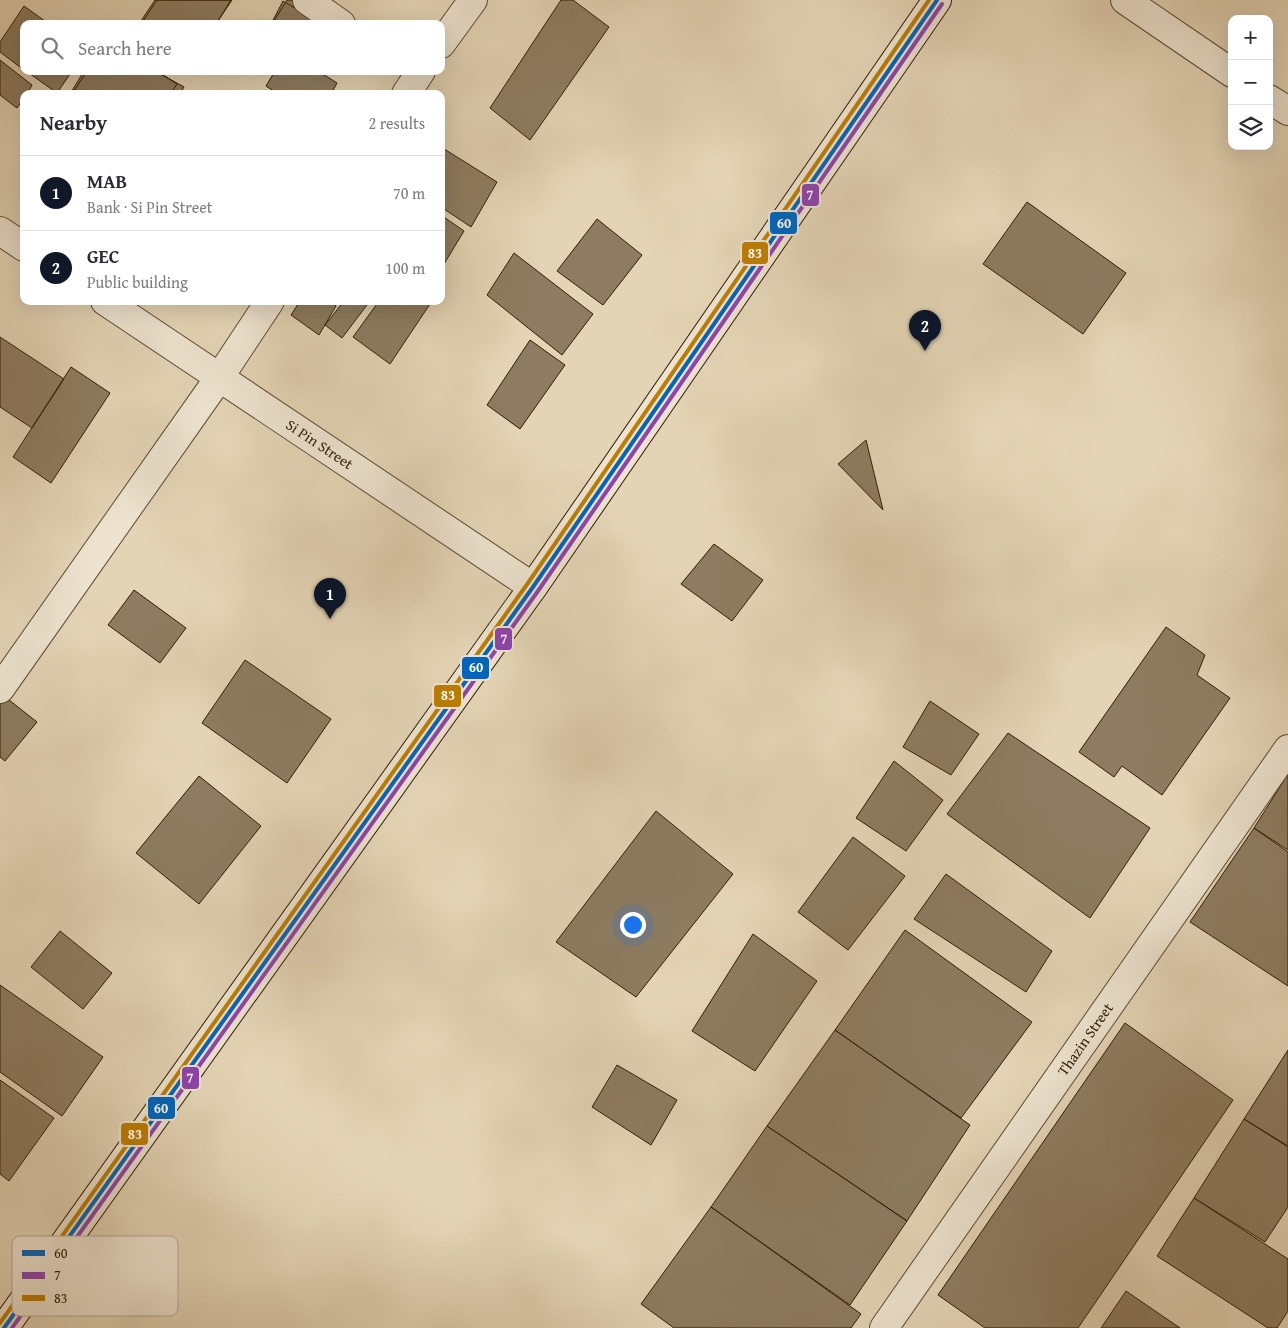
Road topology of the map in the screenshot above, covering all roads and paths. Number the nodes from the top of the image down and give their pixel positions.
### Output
1 (307, 0) edge
2 (473, 0) edge
3 (937, 0) edge
4 (1124, 0) edge
5 (335, 20) edge
6 (445, 38) edge
7 (1228, 70) edge
8 (1273, 101) edge
9 (1288, 111) edge
10 (0, 231) edge
11 (20, 244) edge
12 (111, 305) edge
13 (267, 305) edge
14 (219, 378) junction
15 (533, 587) junction
16 (1, 686) edge
17 (1288, 749) edge
18 (70, 1236) edge
19 (13, 1316) edge
20 (4, 1328) edge
21 (884, 1328) edge

1 - 5 street
2 - 6 street
3 - 15 street
4 - 7 street
8 - 9 street
10 - 11 street
12 - 14 street, Si Pin Street
13 - 14 street
14 - 15 street, Si Pin Street
14 - 16 street
15 - 18 street
17 - 21 street, Thazin Street
19 - 20 street

